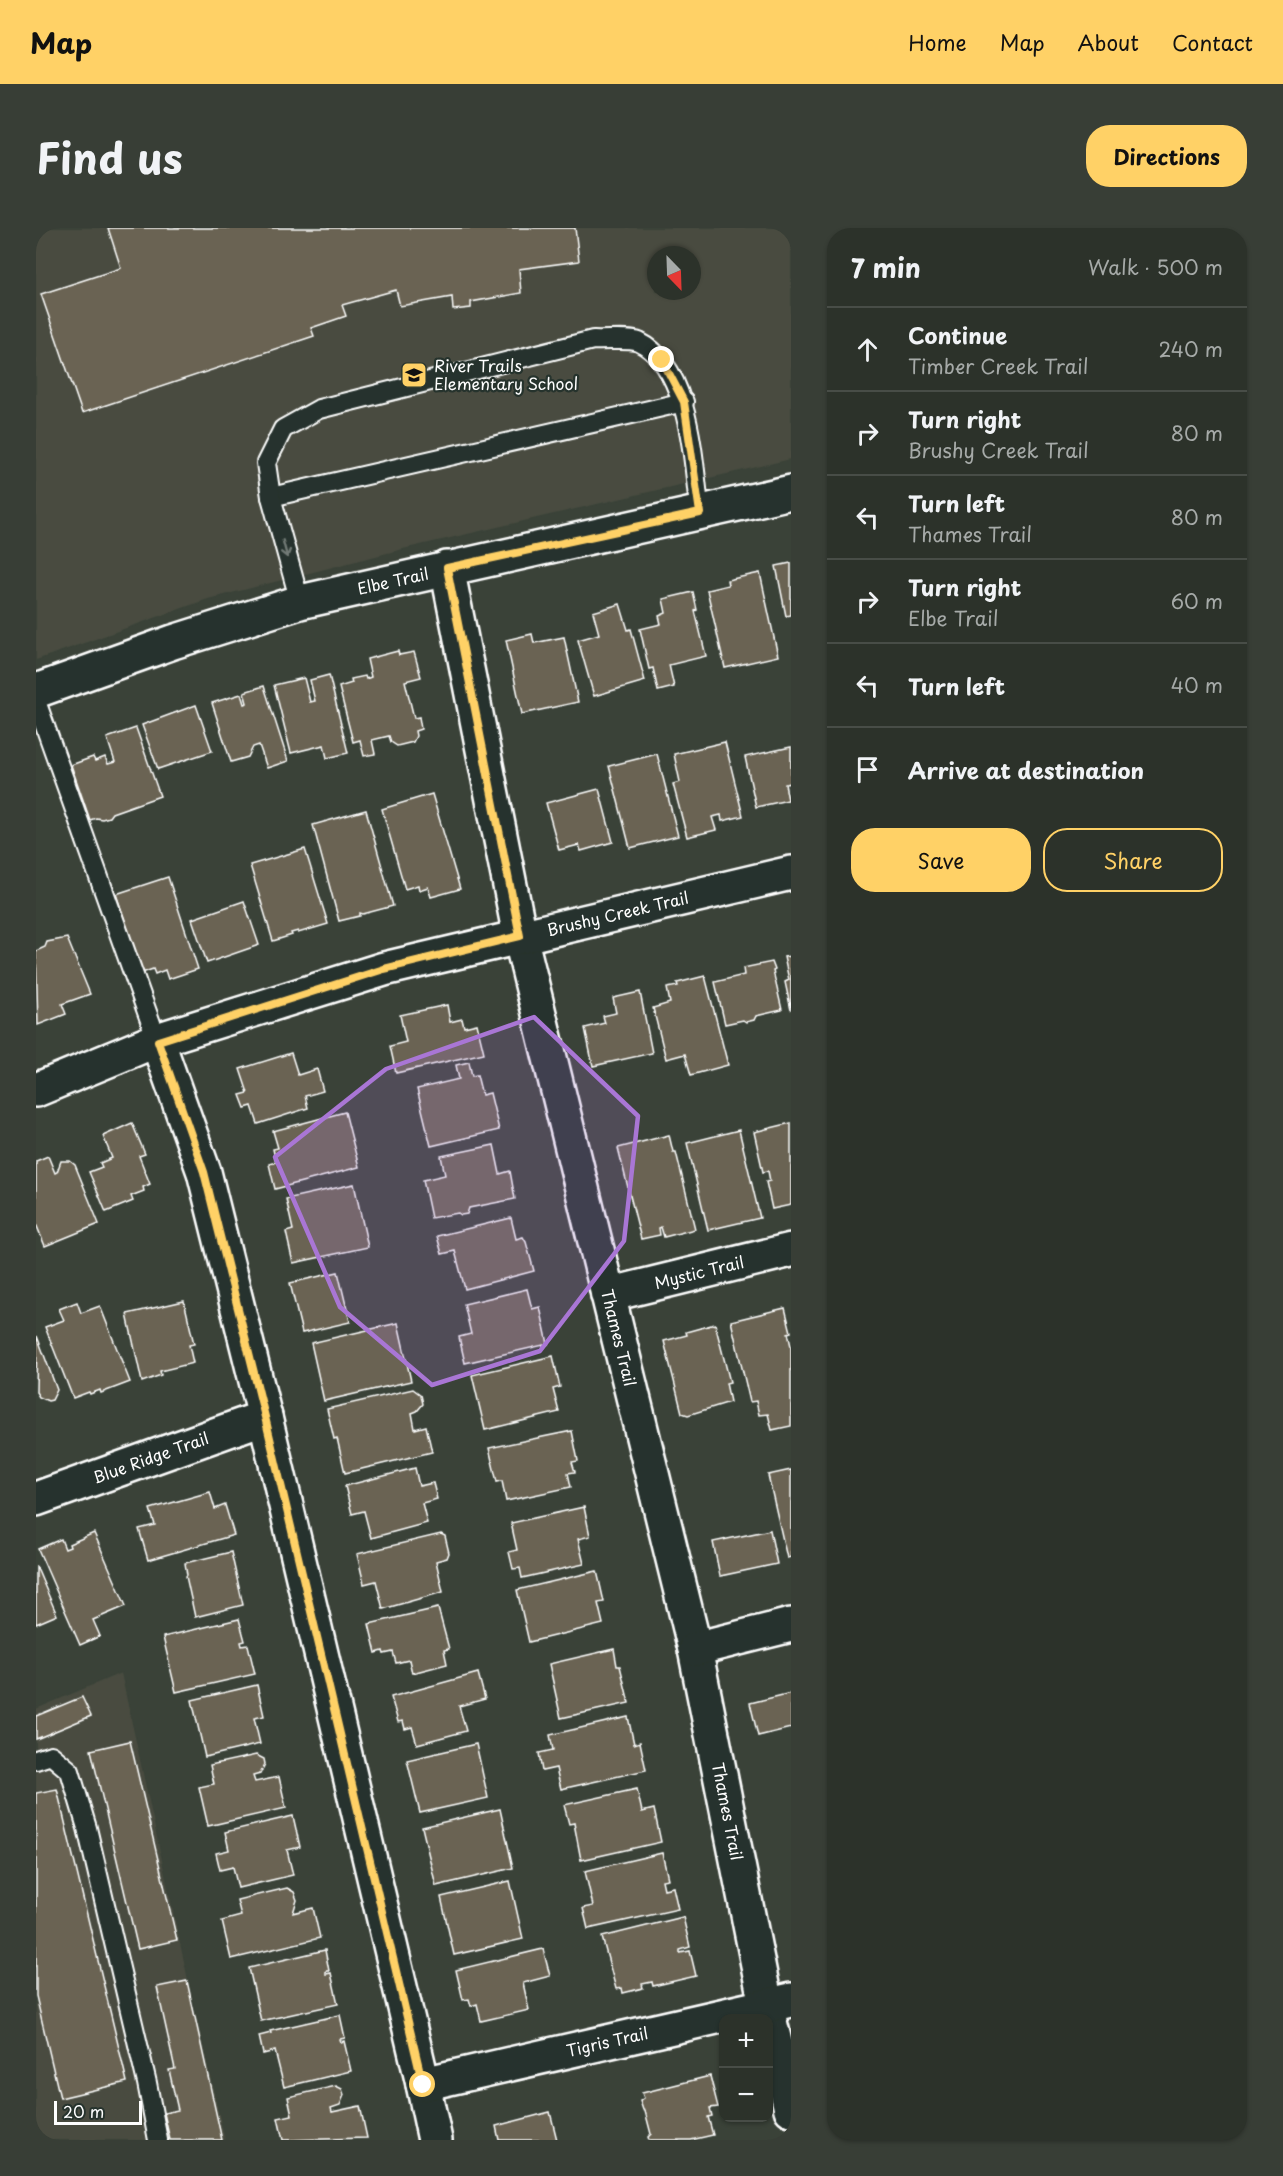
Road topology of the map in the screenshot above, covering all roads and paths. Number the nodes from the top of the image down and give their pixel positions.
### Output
1 (684, 402) junction
2 (791, 492) edge
3 (271, 497) junction
4 (700, 513) junction
5 (447, 568) junction
6 (300, 602) junction
7 (36, 691) edge
8 (36, 701) edge
9 (791, 873) edge
10 (520, 936) junction
11 (158, 1041) junction
12 (36, 1090) edge
13 (791, 1250) edge
14 (608, 1295) junction
15 (265, 1417) junction
16 (36, 1498) edge
17 (791, 1625) edge
18 (695, 1649) junction
19 (36, 1760) edge
20 (779, 2003) edge
21 (423, 2085) junction
22 (791, 2109) edge
23 (158, 2140) edge
24 (435, 2140) edge

1 - 3 lane
1 - 3 lane
1 - 4 lane
2 - 4 street, Elbe Trail
3 -> 6 lane
4 - 5 street, Elbe Trail
5 - 6 street, Elbe Trail
5 - 10 street, Thames Trail
6 - 7 street, Elbe Trail
8 - 11 lane
9 - 10 street, Brushy Creek Trail
10 - 11 street, Brushy Creek Trail
10 - 14 street, Thames Trail
11 - 12 street, Brushy Creek Trail
11 - 15 street
13 - 14 street, Mystic Trail
14 - 18 street, Thames Trail
15 - 16 street, Blue Ridge Trail
15 - 21 street
17 - 18 street
18 - 20 street, Thames Trail
19 - 23 lane
20 - 21 street, Tigris Trail
20 - 22 street, Thames Trail
21 - 24 street

